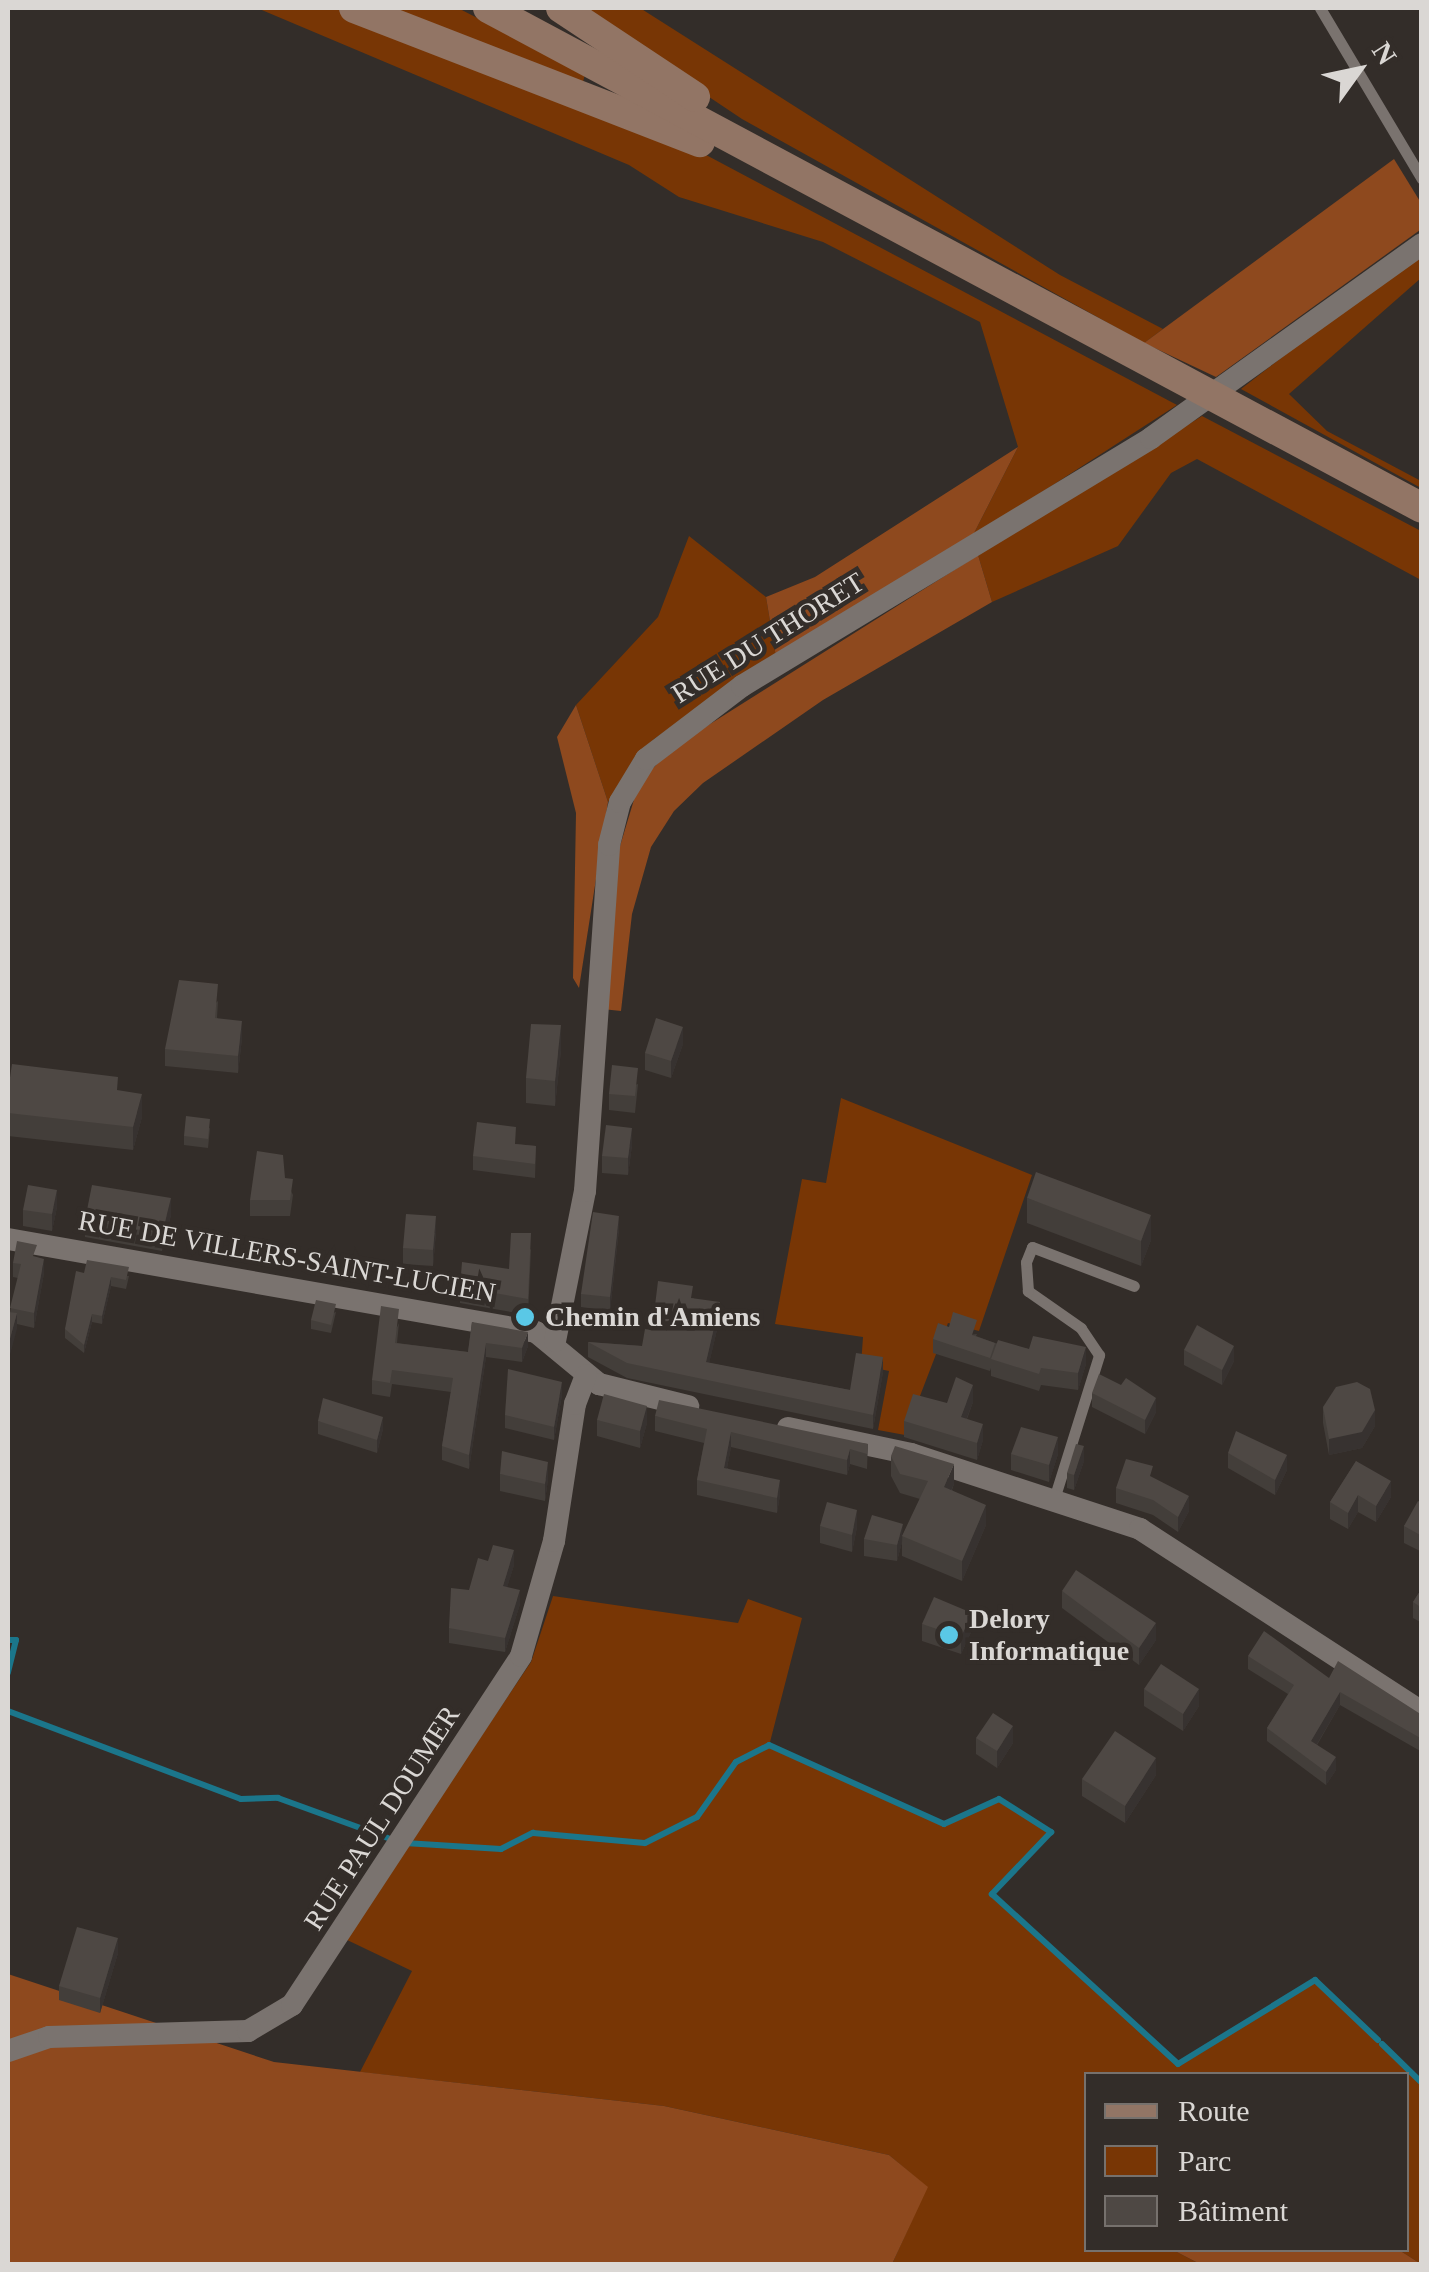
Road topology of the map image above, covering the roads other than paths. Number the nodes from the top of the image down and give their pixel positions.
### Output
1 (354, 8) edge
2 (488, 8) edge
3 (561, 8) edge
4 (1320, 8) edge
5 (1422, 179) edge
6 (931, 244) junction
7 (1422, 244) edge
8 (1422, 508) edge
9 (8, 1239) edge
10 (1134, 1286) dead end
11 (555, 1342) junction
12 (586, 1375) junction
13 (718, 1413) edge
14 (756, 1421) edge
15 (1054, 1499) junction
16 (1422, 1712) edge
17 (8, 2051) edge

1 - 6 main road
2 - 6 main road
3 - 6 main road
4 - 5 lane
6 - 8 main road
7 - 11 street, RUE DU THORET
9 - 11 street, RUE DE VILLERS-SAINT-LUCIEN
10 - 15 lane
11 - 12 street, RUE DE VILLERS-SAINT-LUCIEN
12 - 13 street, RUE DE VILLERS-SAINT-LUCIEN
12 - 17 street, RUE PAUL DOUMER
14 - 15 street
15 - 16 street

